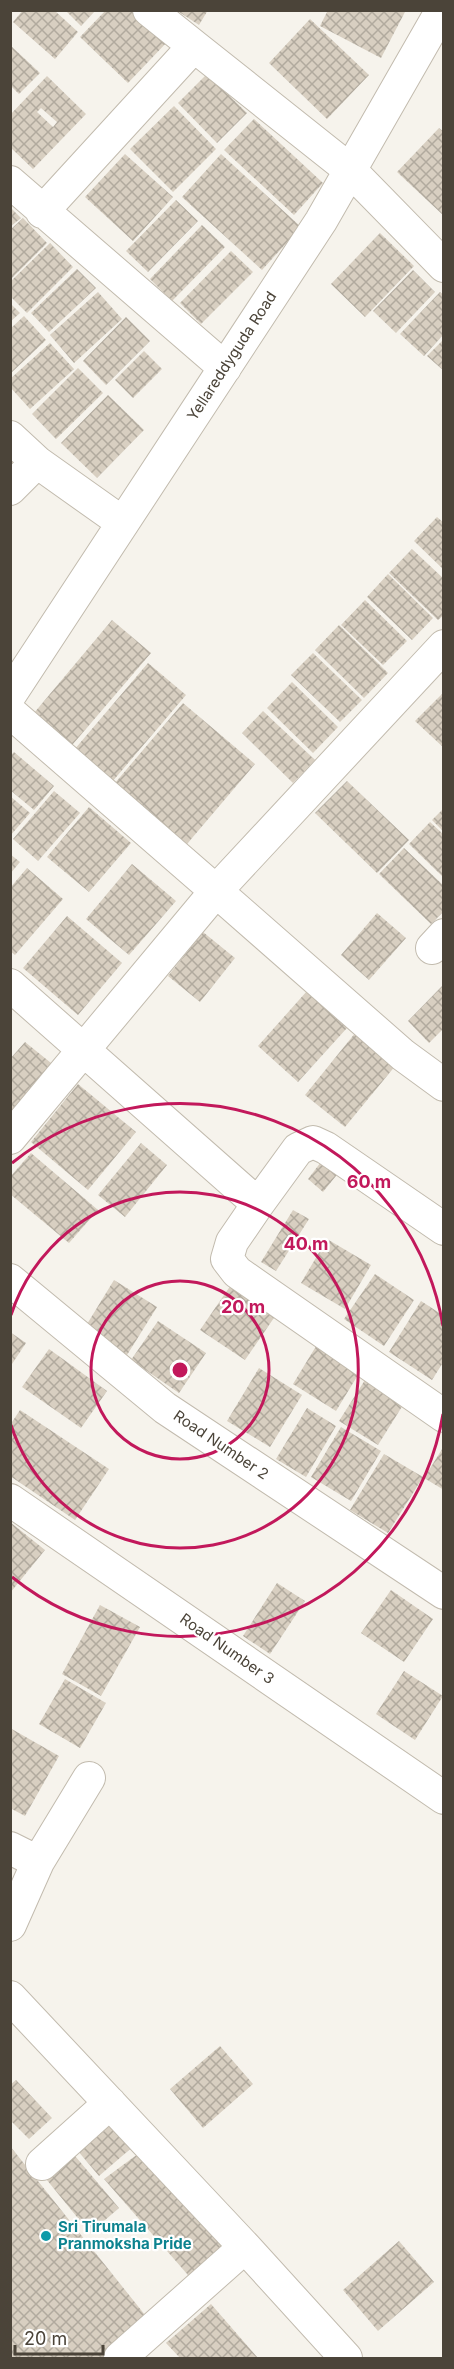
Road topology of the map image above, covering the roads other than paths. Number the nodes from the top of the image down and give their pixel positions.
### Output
1 (149, 10) edge
2 (442, 10) edge
3 (194, 46) junction
4 (350, 170) junction
5 (10, 182) edge
6 (42, 212) junction
7 (444, 266) edge
8 (225, 368) junction
9 (10, 437) edge
10 (37, 462) junction
11 (10, 489) edge
12 (123, 524) junction
13 (444, 646) edge
14 (10, 695) edge
15 (10, 712) edge
16 (216, 891) junction
17 (10, 985) edge
18 (84, 1050) junction
19 (444, 1085) edge
20 (10, 1138) edge
21 (258, 1204) junction
22 (444, 1229) edge
23 (10, 1280) edge
24 (444, 1416) edge
25 (10, 1500) edge
26 (444, 1593) edge
27 (89, 1778) dead end
28 (444, 1798) edge
29 (10, 1848) edge
30 (38, 1862) junction
31 (10, 1925) edge
32 (10, 1997) edge
33 (110, 2103) junction
34 (42, 2164) dead end
35 (245, 2247) junction
36 (120, 2358) edge
37 (346, 2358) edge

1 - 3 street
2 - 4 street, Yellareddyguda Road
3 - 4 street
3 - 6 street
4 - 7 street
4 - 8 street, Yellareddyguda Road
5 - 6 street
6 - 8 street
8 - 12 street, Yellareddyguda Road
9 - 10 street
10 - 11 street
10 - 12 street
12 - 14 street, Yellareddyguda Road
13 - 16 street
15 - 16 street
16 - 18 street
16 - 19 street
17 - 18 street
18 - 20 street
18 - 21 street
21 - 22 street
21 - 24 street
23 - 26 street, Road Number 2
25 - 28 street, Road Number 3
27 - 30 street
29 - 30 street
30 - 31 street
32 - 33 street
33 - 34 street
33 - 35 street
35 - 36 street
35 - 37 street

